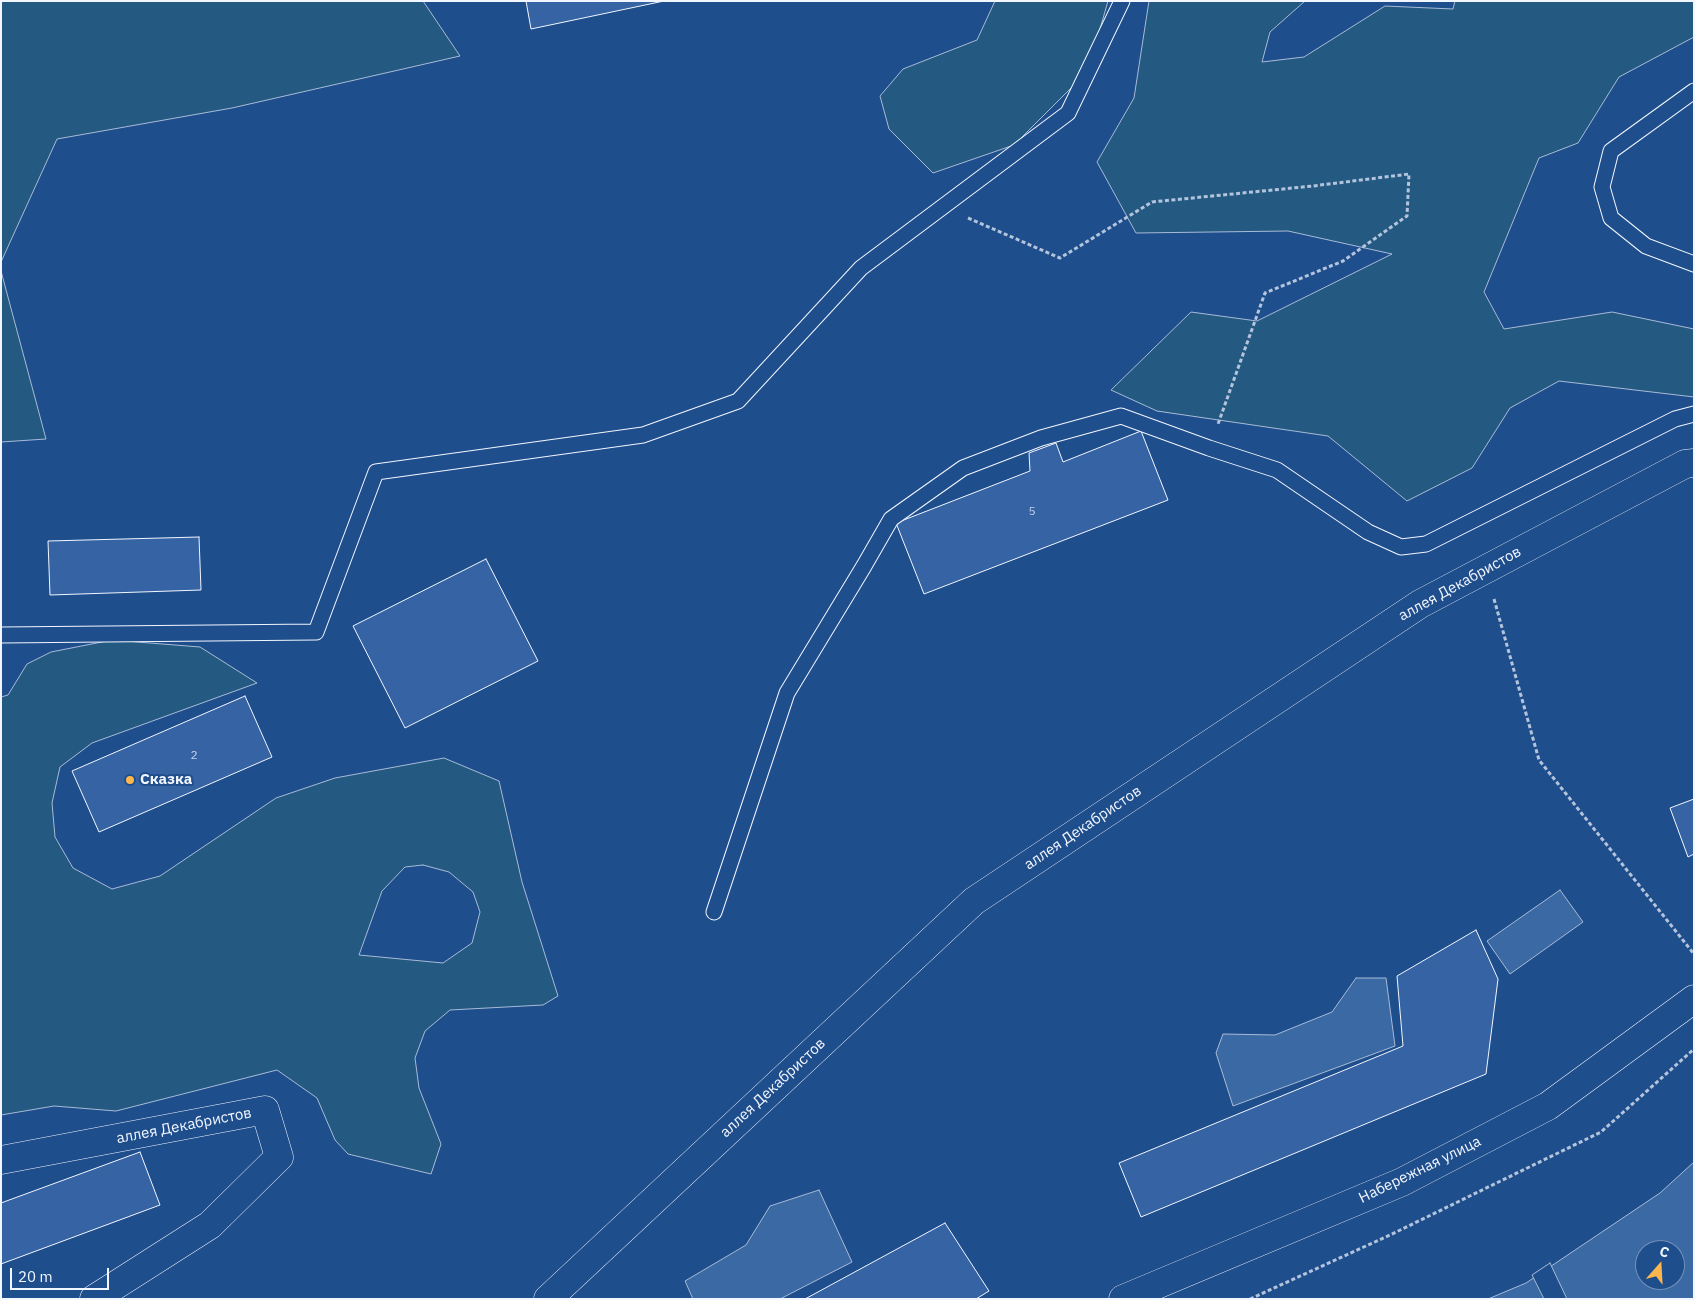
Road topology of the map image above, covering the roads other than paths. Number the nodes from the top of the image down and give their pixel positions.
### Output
1 (1122, 1) edge
2 (1694, 91) edge
3 (1694, 264) edge
4 (1694, 414) edge
5 (1694, 462) edge
6 (1, 635) edge
7 (714, 912) dead end
8 (1694, 999) edge
9 (1, 1160) edge
10 (94, 1299) edge
11 (548, 1299) edge
12 (1123, 1299) edge

1 - 6 lane
2 - 3 lane
4 - 7 lane
5 - 11 street, аллея Декабристов
8 - 12 street, Набережная улица
9 - 10 street, аллея Декабристов

